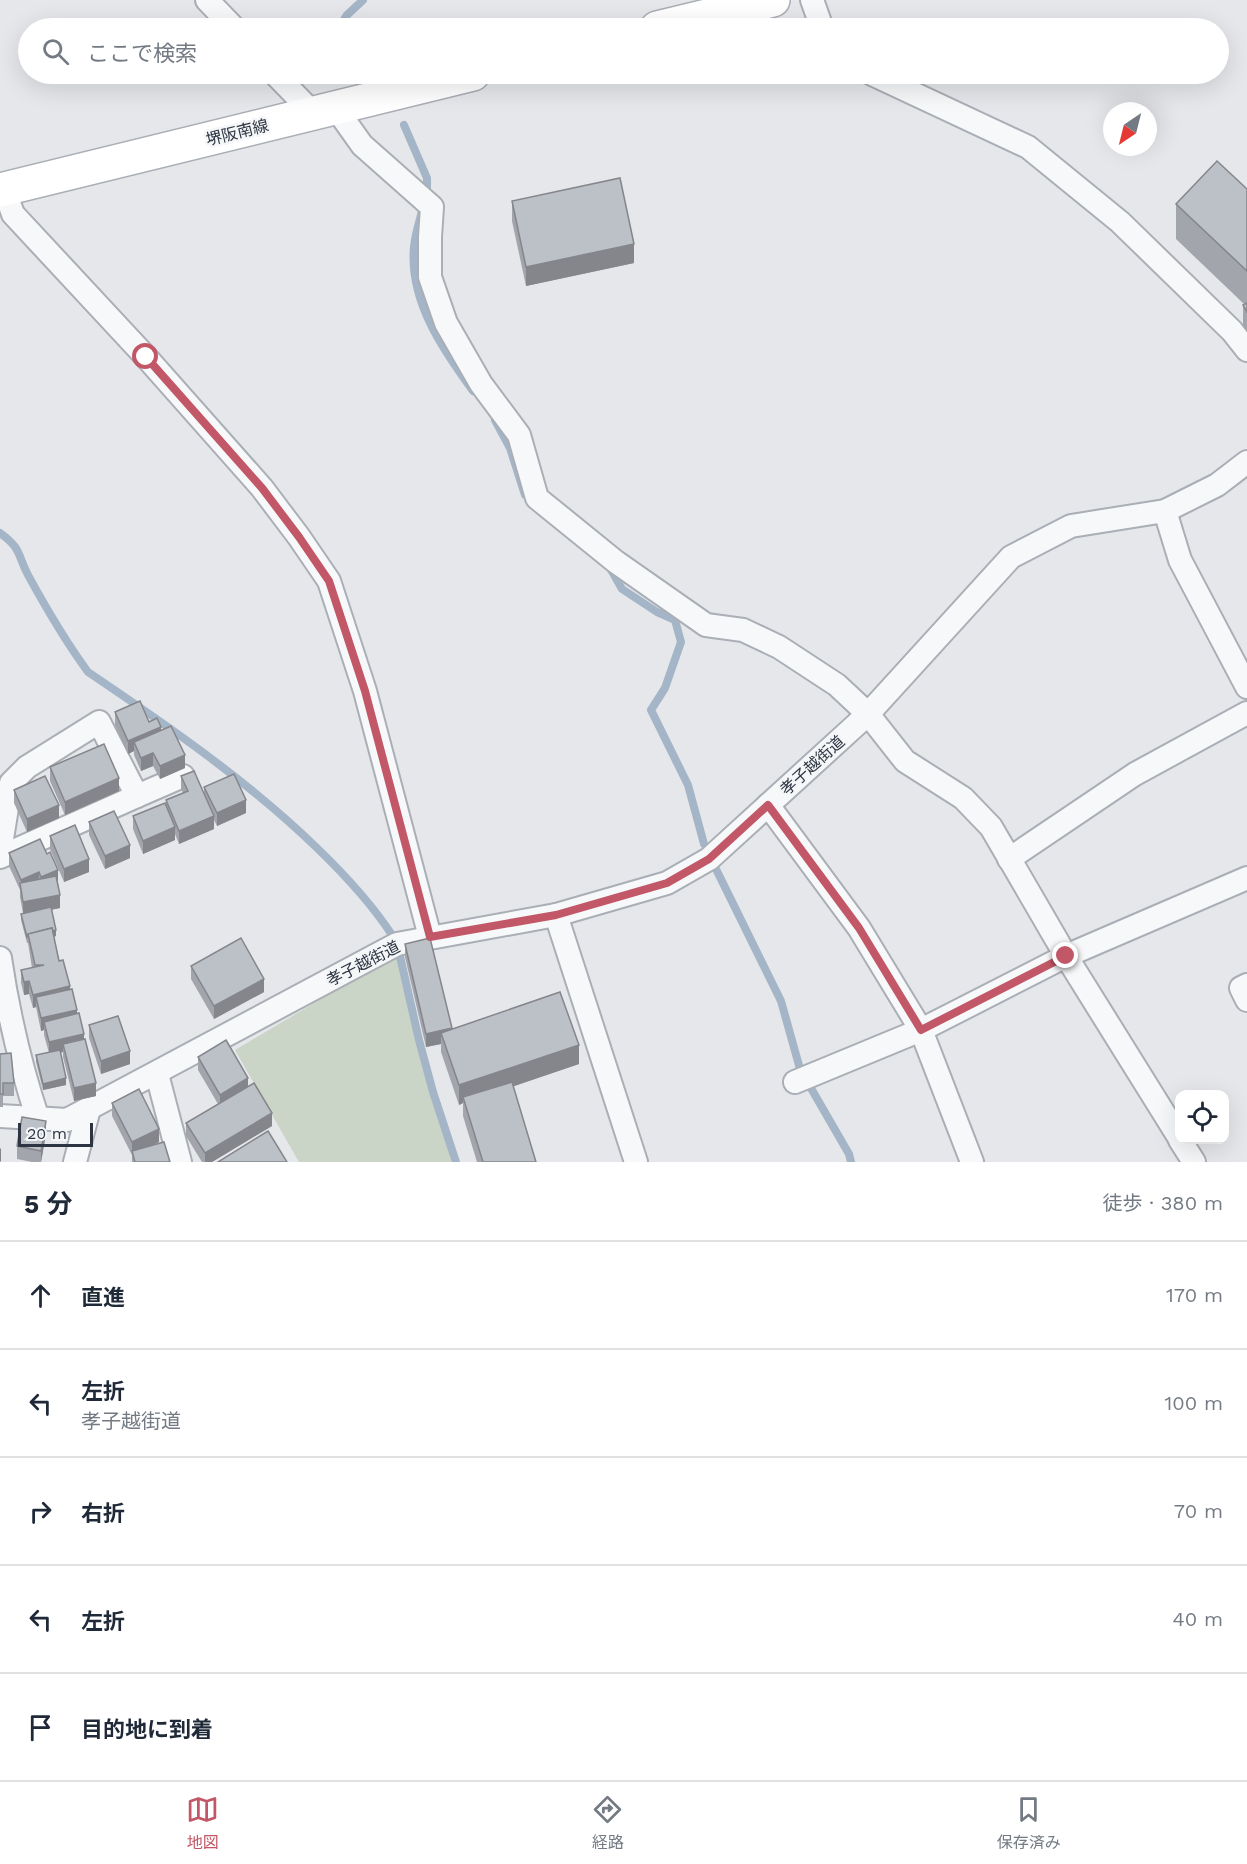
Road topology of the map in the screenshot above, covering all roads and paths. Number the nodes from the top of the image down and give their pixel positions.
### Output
1 (207, 0) edge
2 (773, 0) edge
3 (812, 0) edge
4 (224, 18) edge
5 (698, 18) edge
6 (818, 18) edge
7 (289, 84) edge
8 (432, 84) edge
9 (893, 84) edge
10 (324, 110) junction
11 (2, 190) edge
12 (1247, 350) edge
13 (1247, 462) edge
14 (1165, 511) junction
15 (1247, 687) edge
16 (1247, 712) edge
17 (868, 714) junction
18 (183, 776) edge
19 (137, 796) junction
20 (768, 805) junction
21 (0, 851) edge
22 (0, 857) edge
23 (1010, 859) junction
24 (1247, 878) edge
25 (556, 915) junction
26 (430, 937) junction
27 (1066, 956) junction
28 (0, 958) edge
29 (1247, 985) edge
30 (1247, 1000) edge
31 (921, 1030) junction
32 (157, 1074) junction
33 (795, 1082) dead end
34 (89, 1109) junction
35 (0, 1116) edge
36 (38, 1119) junction
37 (1175, 1131) edge
38 (1183, 1144) edge
39 (75, 1162) edge
40 (180, 1162) edge
41 (636, 1162) edge
42 (972, 1162) edge
43 (1194, 1162) edge

1 - 4 street
2 - 5 main road
3 - 6 street
7 - 10 street
8 - 10 main road, 堺阪南線
9 - 12 street
10 - 11 main road, 堺阪南線
10 - 17 street
11 - 26 street
13 - 14 street, 孝子越街道
14 - 15 street
14 - 17 street, 孝子越街道
16 - 23 street
17 - 20 street, 孝子越街道
17 - 23 street
18 - 19 street
19 - 21 street
19 - 22 street
20 - 25 street, 孝子越街道
20 - 31 street
23 - 27 street
24 - 27 street
25 - 26 street, 孝子越街道
25 - 41 street
26 - 32 street, 孝子越街道
27 - 31 street
27 - 37 street
28 - 36 street
29 - 30 street
31 - 33 street
31 - 42 street
32 - 34 street, 孝子越街道
32 - 40 street
34 - 36 street, 孝子越街道
34 - 39 street
35 - 36 street, 孝子越街道
38 - 43 street

